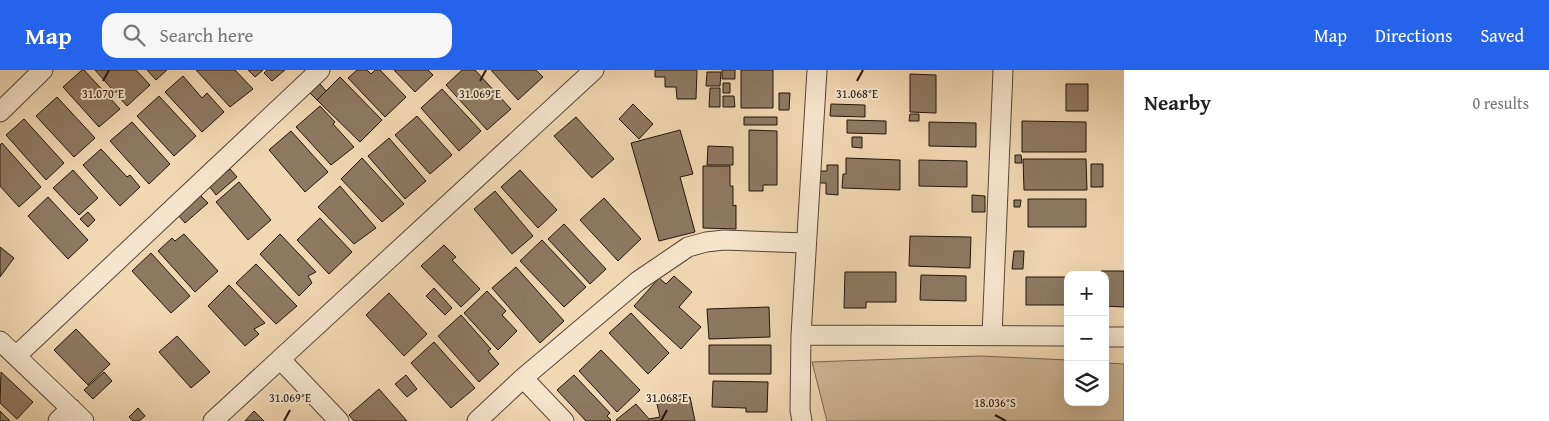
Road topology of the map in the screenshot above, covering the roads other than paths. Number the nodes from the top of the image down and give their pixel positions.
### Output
1 (43, 70) edge
2 (320, 70) edge
3 (594, 70) edge
4 (817, 70) edge
5 (1003, 70) edge
6 (0, 112) edge
7 (806, 243) junction
8 (801, 335) junction
9 (992, 335) junction
10 (1064, 336) edge
11 (1109, 337) edge
12 (1124, 337) edge
13 (0, 341) edge
14 (16, 356) junction
15 (280, 359) junction
16 (523, 378) junction
17 (71, 417) edge
18 (213, 421) edge
19 (338, 421) edge
20 (477, 421) edge
21 (564, 421) edge
22 (802, 421) edge

1 - 6 street
2 - 14 street
3 - 15 street
4 - 7 street
5 - 9 street
7 - 8 street
7 - 16 street
8 - 9 street
8 - 22 street
9 - 10 street
11 - 12 street
13 - 14 street
14 - 17 street
15 - 18 street
15 - 19 street
16 - 20 street
16 - 21 street

